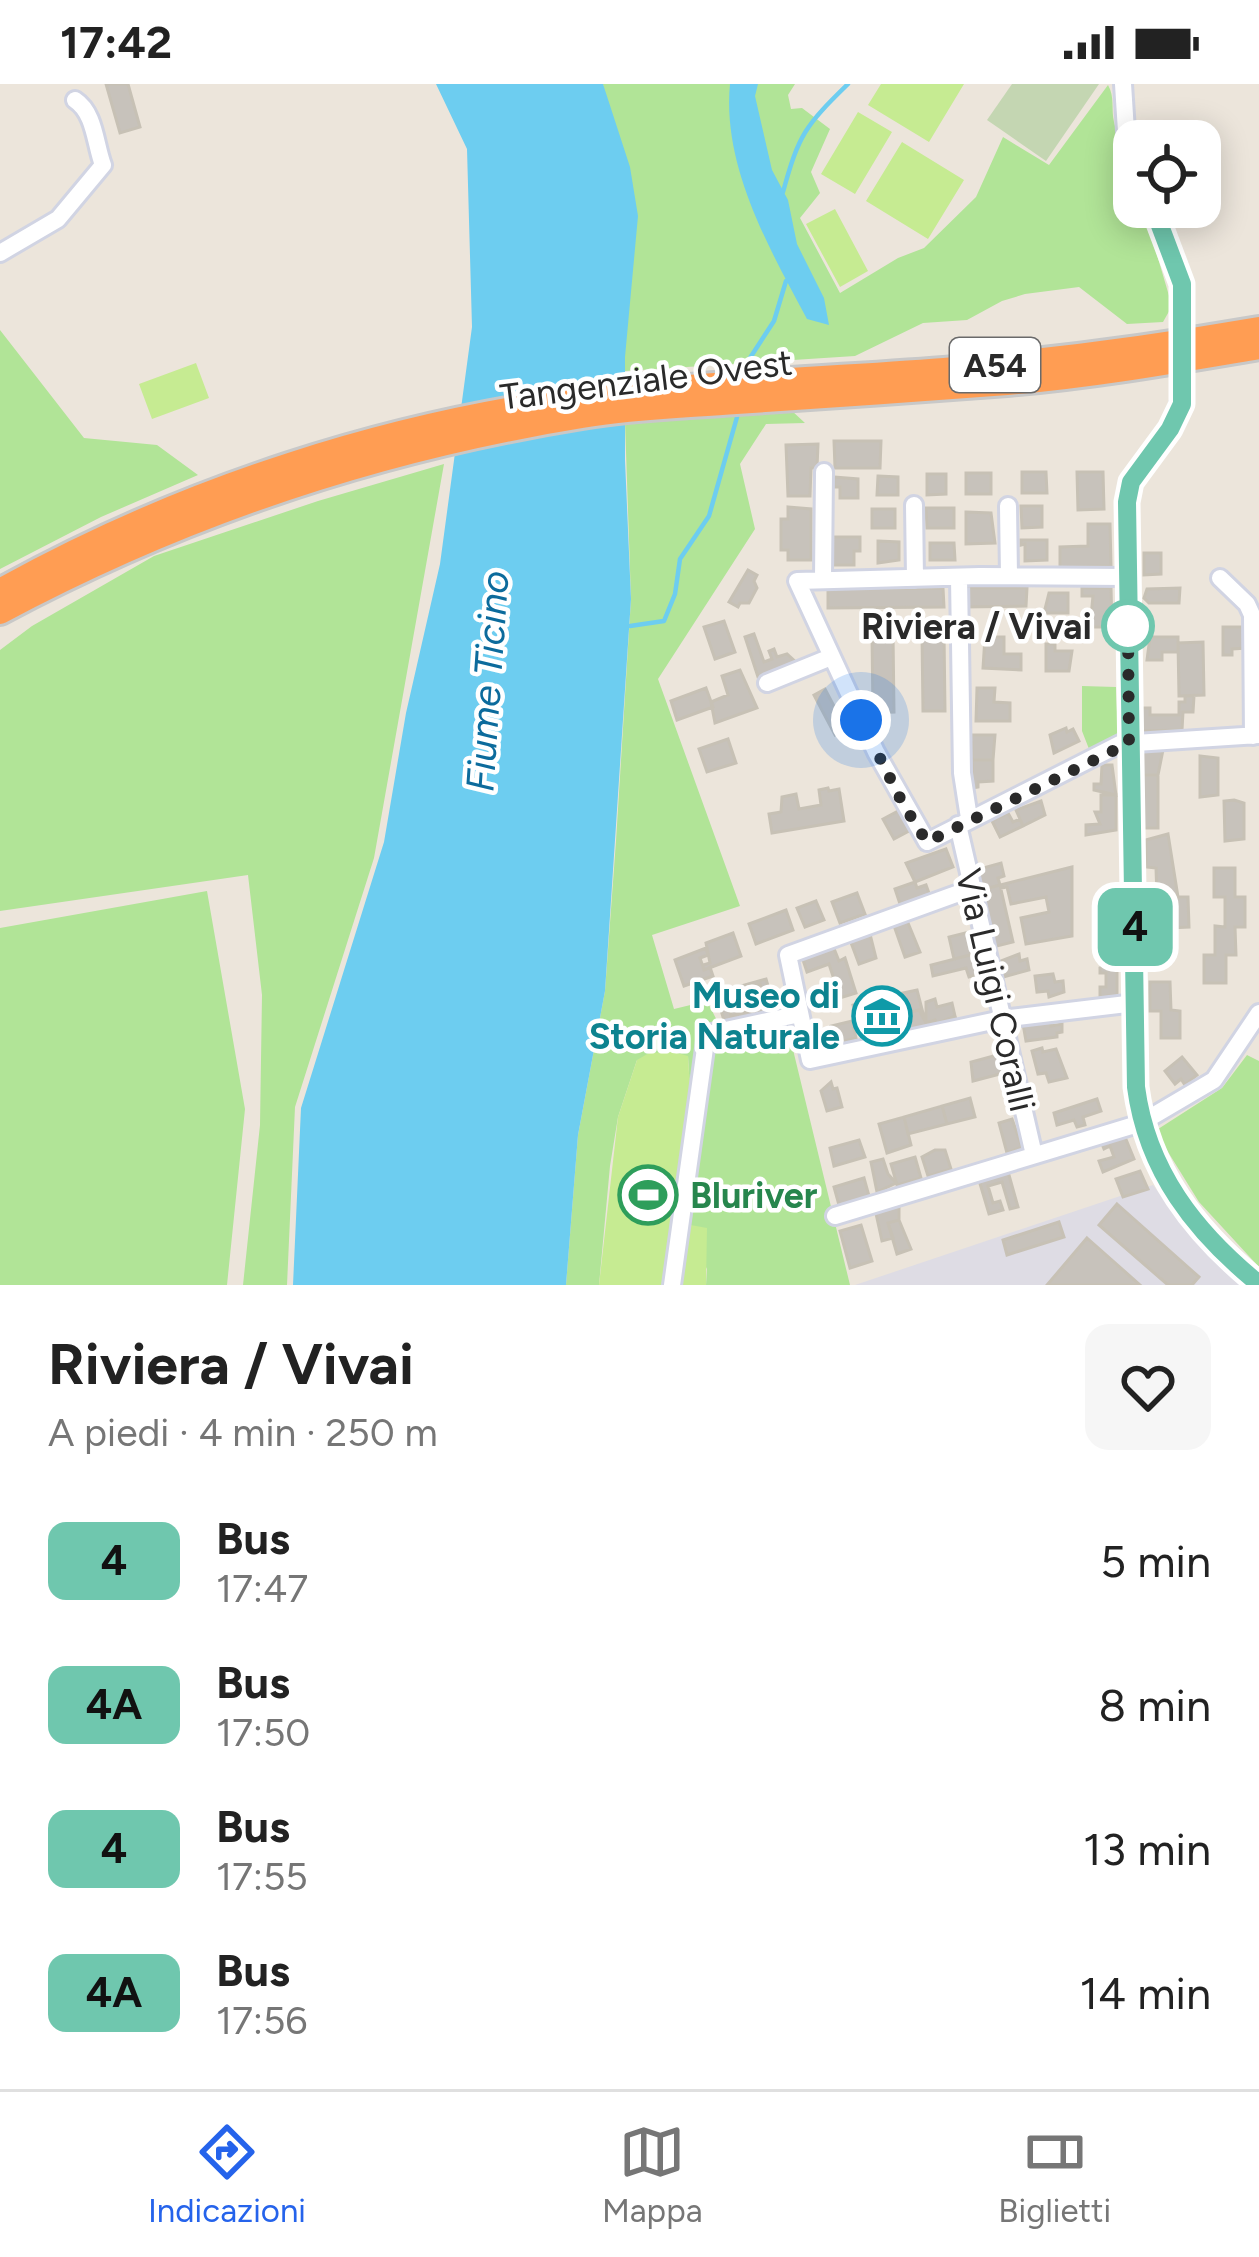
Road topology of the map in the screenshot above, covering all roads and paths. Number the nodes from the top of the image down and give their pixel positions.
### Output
1 (1123, 84) edge
2 (75, 100) dead end
3 (1125, 120) edge
4 (1161, 228) edge
5 (0, 253) edge
6 (1259, 313) edge
7 (1184, 320) dead end
8 (1259, 329) edge
9 (1259, 347) edge
10 (1259, 364) edge
11 (1037, 370) junction
12 (1184, 378) dead end
13 (730, 394) junction
14 (824, 472) dead end
15 (914, 505) dead end
16 (1009, 506) dead end
17 (1009, 576) junction
18 (1128, 577) junction
19 (823, 578) junction
20 (915, 578) junction
21 (959, 578) junction
22 (1220, 578) dead end
23 (0, 591) edge
24 (0, 612) edge
25 (831, 657) junction
26 (767, 683) dead end
27 (1256, 735) edge
28 (1129, 743) junction
29 (964, 822) junction
30 (970, 889) junction
31 (1135, 1003) junction
32 (1259, 1013) edge
33 (800, 1014) junction
34 (1002, 1019) junction
35 (1141, 1123) junction
36 (1034, 1155) junction
37 (835, 1216) dead end
38 (1259, 1284) edge
39 (672, 1285) edge

1 - 3 street
2 - 5 street
4 - 7 street
6 - 11 highway
8 - 11 highway, Tangenziale Ovest / A54
9 - 11 highway, Tangenziale Ovest / A54
10 - 11 highway
11 - 13 highway, Tangenziale Ovest / A54
12 - 18 street
13 - 23 highway, Tangenziale Ovest / A54
13 - 24 highway, Tangenziale Ovest / A54
14 - 19 street
15 - 20 street
16 - 17 street
17 - 18 street
17 - 21 street
18 - 28 street
19 - 20 street
19 - 25 street
20 - 21 street
21 - 29 street, Via Luigi Coralli
22 - 27 street
25 - 26 street
25 - 29 street
27 - 28 street
28 - 29 street
28 - 31 street
29 - 30 street, Via Luigi Coralli
30 - 33 street
30 - 34 street, Via Luigi Coralli
31 - 34 street
31 - 35 street
32 - 35 street
33 - 34 street
33 - 39 street
34 - 36 street, Via Luigi Coralli
35 - 36 street
35 - 38 street
36 - 37 street

